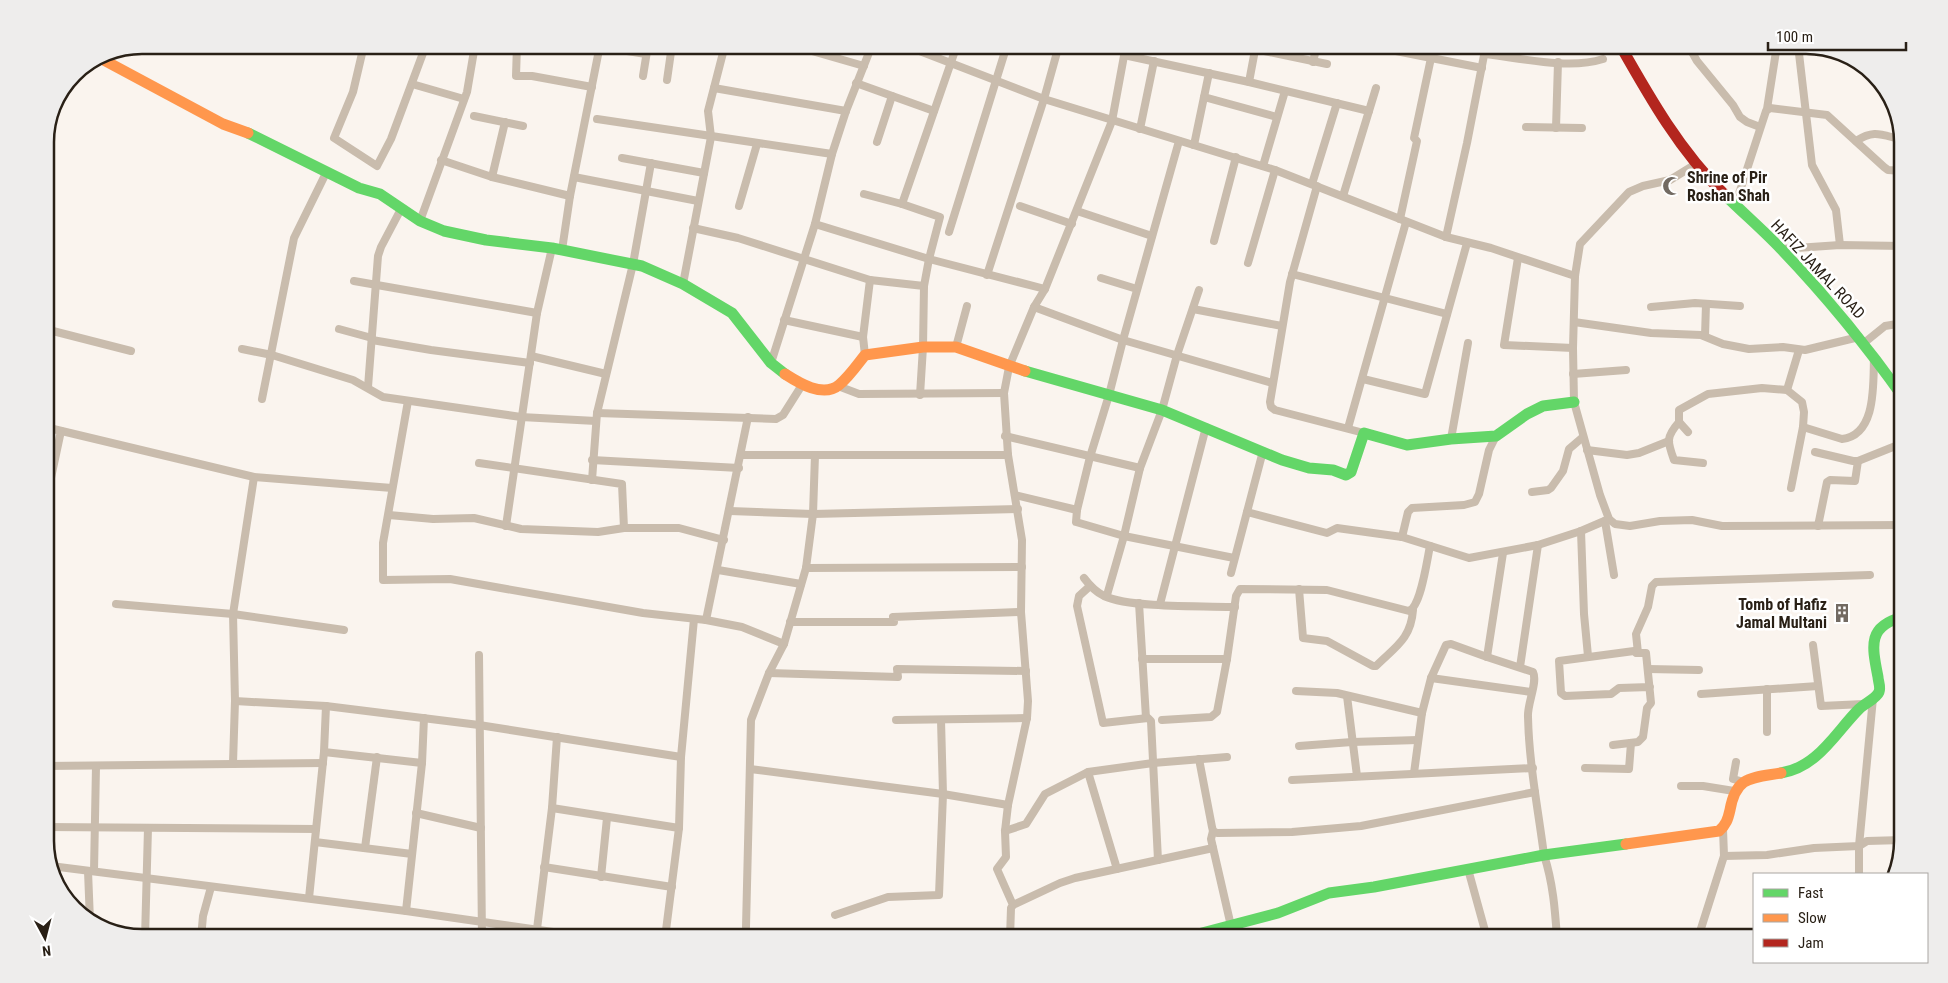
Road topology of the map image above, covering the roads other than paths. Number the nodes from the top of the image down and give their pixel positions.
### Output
1 (362, 54) edge
2 (423, 54) edge
3 (474, 54) edge
4 (517, 54) edge
5 (599, 54) edge
6 (646, 54) edge
7 (671, 54) edge
8 (723, 54) edge
9 (822, 54) edge
10 (869, 54) edge
11 (928, 54) edge
12 (954, 54) edge
13 (1004, 54) edge
14 (1056, 54) edge
15 (1254, 54) edge
16 (1274, 54) edge
17 (1315, 54) edge
18 (1411, 54) edge
19 (1485, 54) joint
20 (1626, 54) edge
21 (1693, 54) edge
22 (1776, 54) edge
23 (1799, 54) edge
24 (1124, 55) joint
25 (1431, 58) junction
26 (1603, 59) dead end
27 (106, 61) edge
28 (1154, 61) junction
29 (1313, 62) junction
30 (1558, 62) junction
31 (951, 63) junction
32 (1327, 64) dead end
33 (864, 66) junction
34 (1482, 68) junction
35 (1209, 73) junction
36 (643, 76) dead end
37 (667, 80) dead end
38 (996, 80) junction
39 (1249, 82) junction
40 (856, 83) junction
41 (412, 84) junction
42 (592, 87) junction
43 (714, 88) junction
44 (1376, 88) dead end
45 (1285, 91) junction
46 (892, 96) junction
47 (1204, 97) junction
48 (464, 99) junction
49 (1044, 99) junction
50 (1337, 103) junction
51 (1767, 109) junction
52 (846, 111) junction
53 (934, 111) junction
54 (1369, 112) junction
55 (1806, 113) junction
56 (474, 116) dead end
57 (1277, 117) junction
58 (597, 119) dead end
59 (1112, 121) junction
60 (505, 122) junction
61 (523, 126) dead end
62 (1760, 126) junction
63 (1526, 127) dead end
64 (1556, 128) junction
65 (1582, 128) dead end
66 (1140, 129) junction
67 (711, 137) junction
68 (1894, 138) edge
69 (1179, 140) junction
70 (1856, 141) junction
71 (877, 142) dead end
72 (757, 144) junction
73 (1194, 145) junction
74 (832, 154) junction
75 (1236, 157) junction
76 (622, 158) dead end
77 (441, 160) junction
78 (651, 163) junction
79 (1696, 164) junction
80 (1263, 166) junction
81 (1275, 170) junction
82 (1894, 170) edge
83 (326, 173) junction
84 (704, 173) junction
85 (492, 177) junction
86 (574, 177) junction
87 (1315, 185) junction
88 (646, 191) junction
89 (864, 194) dead end
90 (570, 196) junction
91 (1343, 196) junction
92 (698, 201) junction
93 (902, 204) junction
94 (739, 206) dead end
95 (1020, 206) dead end
96 (1735, 206) junction
97 (402, 209) junction
98 (1077, 211) junction
99 (1403, 220) junction
100 (420, 221) junction
101 (814, 224) junction
102 (1072, 224) junction
103 (692, 228) junction
104 (949, 232) dead end
105 (1152, 236) junction
106 (1446, 237) junction
107 (1214, 240) dead end
108 (1467, 243) junction
109 (1840, 246) junction
110 (1894, 246) edge
111 (557, 249) junction
112 (1782, 249) junction
113 (1518, 258) junction
114 (929, 259) junction
115 (803, 260) junction
116 (1248, 263) dead end
117 (633, 264) junction
118 (1292, 274) junction
119 (988, 275) junction
120 (1576, 276) junction
121 (1101, 278) dead end
122 (870, 280) junction
123 (354, 281) dead end
124 (684, 284) junction
125 (375, 285) junction
126 (924, 286) junction
127 (1045, 289) junction
128 (1137, 289) junction
129 (1199, 290) dead end
130 (1385, 298) junction
131 (1706, 304) junction
132 (967, 306) dead end
133 (1740, 306) dead end
134 (1034, 307) junction
135 (1651, 307) dead end
136 (1193, 309) junction
137 (537, 313) junction
138 (1447, 314) junction
139 (784, 320) junction
140 (1574, 322) junction
141 (1894, 325) edge
142 (1282, 326) junction
143 (339, 329) dead end
144 (54, 331) edge
145 (1705, 336) junction
146 (863, 337) junction
147 (372, 339) junction
148 (1123, 340) junction
149 (1861, 340) junction
150 (1468, 343) dead end
151 (923, 347) junction
152 (956, 347) junction
153 (1573, 348) junction
154 (242, 349) dead end
155 (1799, 350) junction
156 (130, 351) dead end
157 (865, 354) junction
158 (272, 355) junction
159 (1177, 355) junction
160 (1874, 357) junction
161 (531, 360) junction
162 (771, 363) junction
163 (1009, 367) junction
164 (1626, 370) dead end
165 (606, 374) junction
166 (1573, 374) junction
167 (1363, 379) junction
168 (1272, 383) junction
169 (802, 384) junction
170 (1894, 385) edge
171 (838, 386) junction
172 (368, 387) junction
173 (1787, 390) junction
174 (1004, 393) junction
175 (1109, 394) junction
176 (920, 395) junction
177 (262, 399) dead end
178 (408, 401) junction
179 (1574, 402) junction
180 (1162, 410) junction
181 (521, 417) junction
182 (597, 417) junction
183 (748, 417) junction
184 (1679, 422) junction
185 (1206, 427) junction
186 (1803, 427) junction
187 (1348, 428) junction
188 (54, 429) edge
189 (61, 431) junction
190 (1688, 432) dead end
191 (1364, 433) junction
192 (1006, 436) junction
193 (1496, 436) junction
194 (1583, 437) junction
195 (1450, 439) junction
196 (1669, 441) junction
197 (1894, 447) edge
198 (1587, 450) junction
199 (1263, 451) junction
200 (1815, 452) dead end
201 (741, 455) junction
202 (815, 455) junction
203 (1008, 456) junction
204 (1090, 457) junction
205 (592, 460) junction
206 (1858, 461) junction
207 (479, 463) dead end
208 (1703, 463) dead end
209 (54, 464) edge
210 (738, 468) junction
211 (1140, 468) junction
212 (514, 469) junction
213 (254, 476) junction
214 (592, 480) junction
215 (392, 488) junction
216 (1791, 488) dead end
217 (1532, 492) dead end
218 (1015, 495) junction
219 (1018, 509) junction
220 (1077, 510) junction
221 (730, 512) junction
222 (1247, 512) junction
223 (813, 514) junction
224 (389, 515) junction
225 (1607, 520) junction
226 (1894, 525) edge
227 (506, 526) junction
228 (1818, 526) junction
229 (624, 528) junction
230 (1580, 531) junction
231 (1124, 536) junction
232 (1402, 537) junction
233 (724, 540) junction
234 (1538, 545) junction
235 (1175, 546) junction
236 (1430, 546) junction
237 (1503, 552) junction
238 (1234, 558) junction
239 (1022, 567) junction
240 (806, 568) junction
241 (718, 570) junction
242 (1231, 574) dead end
243 (1614, 575) dead end
244 (1870, 576) dead end
245 (1084, 578) dead end
246 (802, 584) junction
247 (1090, 586) junction
248 (1299, 589) junction
249 (1107, 595) dead end
250 (1139, 603) junction
251 (116, 604) dead end
252 (1160, 604) junction
253 (1235, 607) junction
254 (1413, 610) junction
255 (1022, 612) junction
256 (233, 614) junction
257 (694, 618) junction
258 (1894, 619) edge
259 (706, 620) junction
260 (790, 622) junction
261 (344, 630) dead end
262 (784, 644) junction
263 (1813, 645) dead end
264 (1638, 653) junction
265 (480, 655) dead end
266 (1588, 656) junction
267 (1486, 657) junction
268 (1142, 659) junction
269 (1227, 659) junction
270 (1520, 667) junction
271 (1648, 669) junction
272 (1699, 670) dead end
273 (1026, 671) junction
274 (769, 672) junction
275 (1431, 678) junction
276 (1650, 686) junction
277 (1818, 686) junction
278 (1767, 689) junction
279 (1296, 691) dead end
280 (1531, 692) junction
281 (1701, 694) dead end
282 (1347, 696) junction
283 (1869, 701) junction
284 (235, 702) junction
285 (326, 706) junction
286 (1422, 714) junction
287 (424, 718) junction
288 (1027, 718) junction
289 (1146, 718) junction
290 (896, 720) dead end
291 (941, 720) junction
292 (1162, 720) dead end
293 (479, 725) junction
294 (1767, 732) dead end
295 (557, 737) junction
296 (1418, 740) junction
297 (1352, 742) junction
298 (1631, 743) junction
299 (1613, 745) dead end
300 (1300, 746) dead end
301 (324, 752) junction
302 (377, 757) junction
303 (681, 757) junction
304 (1227, 757) dead end
305 (1199, 759) junction
306 (422, 762) junction
307 (1736, 762) dead end
308 (233, 763) junction
309 (323, 763) junction
310 (1153, 763) junction
311 (54, 766) edge
312 (96, 766) junction
313 (750, 768) junction
314 (1533, 768) junction
315 (1585, 768) dead end
316 (1088, 772) junction
317 (1414, 773) junction
318 (1357, 776) junction
319 (1292, 780) dead end
320 (1744, 782) junction
321 (1681, 786) dead end
322 (1734, 791) junction
323 (1535, 792) junction
324 (943, 794) junction
325 (1008, 805) junction
326 (552, 808) junction
327 (416, 813) junction
328 (607, 818) junction
329 (54, 827) edge
330 (95, 828) junction
331 (148, 828) junction
332 (481, 828) junction
333 (679, 828) junction
334 (316, 829) junction
335 (1723, 829) junction
336 (1005, 831) junction
337 (1213, 831) junction
338 (1894, 840) edge
339 (315, 842) junction
340 (1859, 846) junction
341 (365, 848) junction
342 (1213, 848) junction
343 (412, 854) junction
344 (1544, 855) junction
345 (1724, 856) junction
346 (1158, 860) junction
347 (57, 867) edge
348 (544, 868) junction
349 (1117, 869) junction
350 (1468, 869) junction
351 (91, 871) junction
352 (1859, 873) edge
353 (601, 877) junction
354 (147, 878) junction
355 (211, 887) junction
356 (672, 887) junction
357 (309, 898) junction
358 (1013, 905) junction
359 (406, 911) junction
360 (90, 912) edge
361 (834, 914) dead end
362 (482, 921) junction
363 (1231, 926) junction
364 (746, 927) dead end
365 (144, 929) edge
366 (202, 929) edge
367 (482, 929) edge
368 (537, 929) joint
369 (667, 929) edge
370 (1010, 929) edge
371 (1219, 929) edge
372 (1485, 929) edge
373 (1557, 929) edge
374 (1701, 929) edge

1 - 41 street
2 - 41 street
3 - 48 street
4 - 42 street
5 - 42 street
6 - 36 street
7 - 37 street
8 - 43 street
9 - 33 street
10 - 33 street
11 - 31 street
12 - 31 street
13 - 38 street
14 - 49 street
15 - 39 street
16 - 29 street
17 - 29 street
18 - 25 street
19 - 30 street
19 - 34 street
20 - 79 street, HAFIZ JAMAL ROAD
21 - 62 street
22 - 51 street
23 - 55 street
24 - 28 street
24 - 59 street
25 - 34 street
25 - 99 street
26 - 30 street
27 - 83 street
28 - 35 street
28 - 66 street
29 - 32 street
30 - 64 street
31 - 38 street
31 - 53 street
33 - 40 street
34 - 106 street
35 - 39 street
35 - 47 street
38 - 49 street
38 - 104 street
39 - 45 street
40 - 46 street
40 - 52 street
41 - 48 street
42 - 86 street
43 - 52 street
43 - 67 street
44 - 54 street
45 - 50 street
45 - 57 street
46 - 53 street
46 - 71 street
47 - 57 street
47 - 73 street
48 - 77 street
49 - 59 street
49 - 119 street
50 - 54 street
50 - 87 street
51 - 55 street
51 - 62 street
52 - 74 street
53 - 93 street
54 - 91 street
55 - 70 street
55 - 109 street
56 - 60 street
57 - 80 street
58 - 67 street
59 - 66 street
59 - 98 street
60 - 61 street
60 - 85 street
62 - 96 street
63 - 64 street
64 - 65 street
66 - 69 street
67 - 72 street
67 - 84 street
68 - 70 street
69 - 73 street
69 - 105 street
70 - 82 street
72 - 74 street
72 - 94 street
73 - 75 street
74 - 101 street
75 - 80 street
75 - 107 street
76 - 78 street
77 - 85 street
77 - 100 street
78 - 84 street
78 - 88 street
79 - 96 street, HAFIZ JAMAL ROAD
79 - 120 street
80 - 81 street
81 - 87 street
81 - 116 street
83 - 97 street
83 - 158 street
84 - 92 street
85 - 90 street
86 - 88 street
86 - 90 street
87 - 91 street
87 - 118 street
88 - 92 street
88 - 117 street
89 - 93 street
90 - 111 street
91 - 99 street
92 - 103 street
93 - 114 street
95 - 102 street
96 - 112 street, HAFIZ JAMAL ROAD
97 - 100 street
97 - 125 street
98 - 102 street
98 - 105 street
99 - 106 street
99 - 130 street
100 - 111 street
101 - 114 street
101 - 115 street
102 - 127 street
103 - 115 street
103 - 124 street
105 - 128 street
106 - 108 street
108 - 113 street
108 - 138 street
109 - 110 street
109 - 112 street
111 - 117 street
111 - 137 street
112 - 149 street, HAFIZ JAMAL ROAD
113 - 120 street
113 - 153 street
114 - 119 street
114 - 126 street
115 - 122 street
115 - 139 street
117 - 124 street
117 - 165 street
118 - 130 street
118 - 142 street
119 - 127 street
120 - 140 street
121 - 128 street
122 - 126 street
122 - 146 street
123 - 125 street
124 - 162 street
125 - 137 street
125 - 147 street
126 - 151 street
127 - 134 street
128 - 148 street
129 - 136 street
130 - 138 street
130 - 167 street
131 - 133 street
131 - 135 street
131 - 145 street
132 - 152 street
134 - 148 street
134 - 163 street
136 - 142 street
136 - 159 street
137 - 161 street
138 - 167 street
139 - 146 street
139 - 162 street
140 - 145 street
140 - 153 street
141 - 149 street
142 - 168 street
143 - 147 street
144 - 156 street
145 - 155 street
146 - 157 street
147 - 161 street
147 - 172 street
148 - 159 street
148 - 175 street
149 - 155 street
149 - 160 street, HAFIZ JAMAL ROAD
150 - 195 street
151 - 152 street
151 - 157 street
151 - 176 street
152 - 163 street
153 - 166 street
154 - 158 street
155 - 173 street
157 - 171 street
158 - 172 street
158 - 177 street
159 - 168 street
159 - 180 street
160 - 170 street, HAFIZ JAMAL ROAD
160 - 186 street
161 - 165 street
161 - 181 street
162 - 169 street
163 - 174 street
163 - 175 street
164 - 166 street
165 - 182 street
166 - 179 street
167 - 187 street
168 - 187 street
169 - 171 street
169 - 183 street
171 - 176 street
172 - 178 street
173 - 184 street
173 - 186 street
174 - 176 street
174 - 192 street
175 - 180 street
175 - 204 street
178 - 181 street
178 - 215 street
179 - 193 street
179 - 194 street
180 - 185 street
180 - 211 street
181 - 182 street
181 - 212 street
182 - 183 street
182 - 205 street
183 - 201 street
184 - 190 street
184 - 196 street
185 - 199 street
185 - 235 street
186 - 216 street
187 - 191 street
188 - 189 street
189 - 209 street
189 - 213 street
191 - 195 street
191 - 199 street
192 - 203 street
192 - 204 street
193 - 195 street
193 - 232 street
194 - 198 street
194 - 217 street
196 - 198 street
196 - 208 street
197 - 206 street
198 - 225 street
199 - 222 street
200 - 206 street
201 - 202 street
201 - 210 street
202 - 203 street
202 - 223 street
203 - 218 street
204 - 211 street
204 - 220 street
205 - 210 street
205 - 214 street
206 - 228 street
207 - 212 street
210 - 221 street
211 - 231 street
212 - 214 street
212 - 227 street
213 - 215 street
213 - 256 street
214 - 229 street
215 - 224 street
218 - 219 street
218 - 220 street
219 - 223 street
219 - 239 street
220 - 231 street
221 - 223 street
221 - 233 street
222 - 232 street
222 - 238 street
223 - 240 street
224 - 227 street
224 - 257 street
225 - 228 street
225 - 230 street
225 - 243 street
226 - 228 street
227 - 229 street
229 - 233 street
230 - 234 street
230 - 266 street
231 - 235 street
231 - 249 street
232 - 236 street
233 - 241 street
234 - 237 street
234 - 270 street
235 - 238 street
235 - 252 street
236 - 237 street
236 - 254 street
237 - 267 street
238 - 242 street
239 - 240 street
239 - 255 street
240 - 246 street
241 - 246 street
241 - 259 street
244 - 264 street
245 - 247 street
246 - 260 street
247 - 250 street
247 - 289 street
248 - 253 street
248 - 254 street
248 - 254 street
250 - 252 street
250 - 268 street
251 - 256 street
252 - 253 street
253 - 269 street
255 - 260 street
255 - 273 street
256 - 261 street
256 - 284 street
257 - 259 street
257 - 303 street
258 - 283 street
259 - 262 street
260 - 262 street
262 - 274 street
263 - 277 street
264 - 266 street
264 - 271 street
265 - 293 street
266 - 276 street
267 - 270 street
267 - 275 street
268 - 269 street
268 - 289 street
269 - 292 street
270 - 280 street
271 - 272 street
271 - 276 street
273 - 274 street
273 - 288 street
274 - 313 street
275 - 280 street
275 - 286 street
276 - 298 street
277 - 278 street
277 - 283 street
278 - 281 street
278 - 294 street
279 - 282 street
280 - 314 street
282 - 286 street
282 - 297 street
283 - 320 street
283 - 340 street
284 - 285 street
284 - 308 street
285 - 287 street
285 - 301 street
286 - 296 street
287 - 293 street
287 - 306 street
288 - 291 street
288 - 325 street
289 - 310 street
290 - 291 street
291 - 324 street
293 - 295 street
293 - 332 street
295 - 303 street
295 - 326 street
296 - 297 street
296 - 317 street
297 - 300 street
297 - 318 street
298 - 299 street
298 - 315 street
301 - 302 street
301 - 309 street
302 - 306 street
302 - 341 street
303 - 333 street
304 - 305 street
305 - 310 street
305 - 337 street
306 - 327 street
307 - 320 street
308 - 309 street
308 - 312 street
309 - 334 street
310 - 316 street
310 - 346 street
311 - 312 street
312 - 330 street
313 - 324 street
313 - 364 street
314 - 317 street
314 - 323 street
316 - 336 street
316 - 349 street
317 - 318 street
318 - 319 street
320 - 322 street
321 - 322 street
322 - 335 street
323 - 337 street
323 - 344 street
324 - 325 street
324 - 361 street
325 - 336 street
326 - 328 street
326 - 348 street
327 - 332 street
327 - 343 street
328 - 333 street
328 - 353 street
329 - 330 street
330 - 331 street
330 - 351 street
331 - 334 street
331 - 354 street
332 - 362 street
333 - 356 street
334 - 339 street
335 - 344 street
335 - 345 street
336 - 358 street
337 - 342 street
338 - 340 street
339 - 341 street
339 - 357 street
340 - 345 street
340 - 352 street
341 - 343 street
342 - 346 street
342 - 363 street
343 - 359 street
344 - 350 street
344 - 373 street
345 - 374 street
346 - 349 street
347 - 351 street
348 - 353 street
348 - 368 street
349 - 358 street
350 - 363 street
350 - 372 street
351 - 354 street
351 - 360 street
353 - 356 street
354 - 355 street
354 - 365 street
355 - 357 street
355 - 366 street
356 - 369 street
357 - 359 street
358 - 370 street
359 - 362 street
362 - 367 street
362 - 368 street
363 - 371 street

